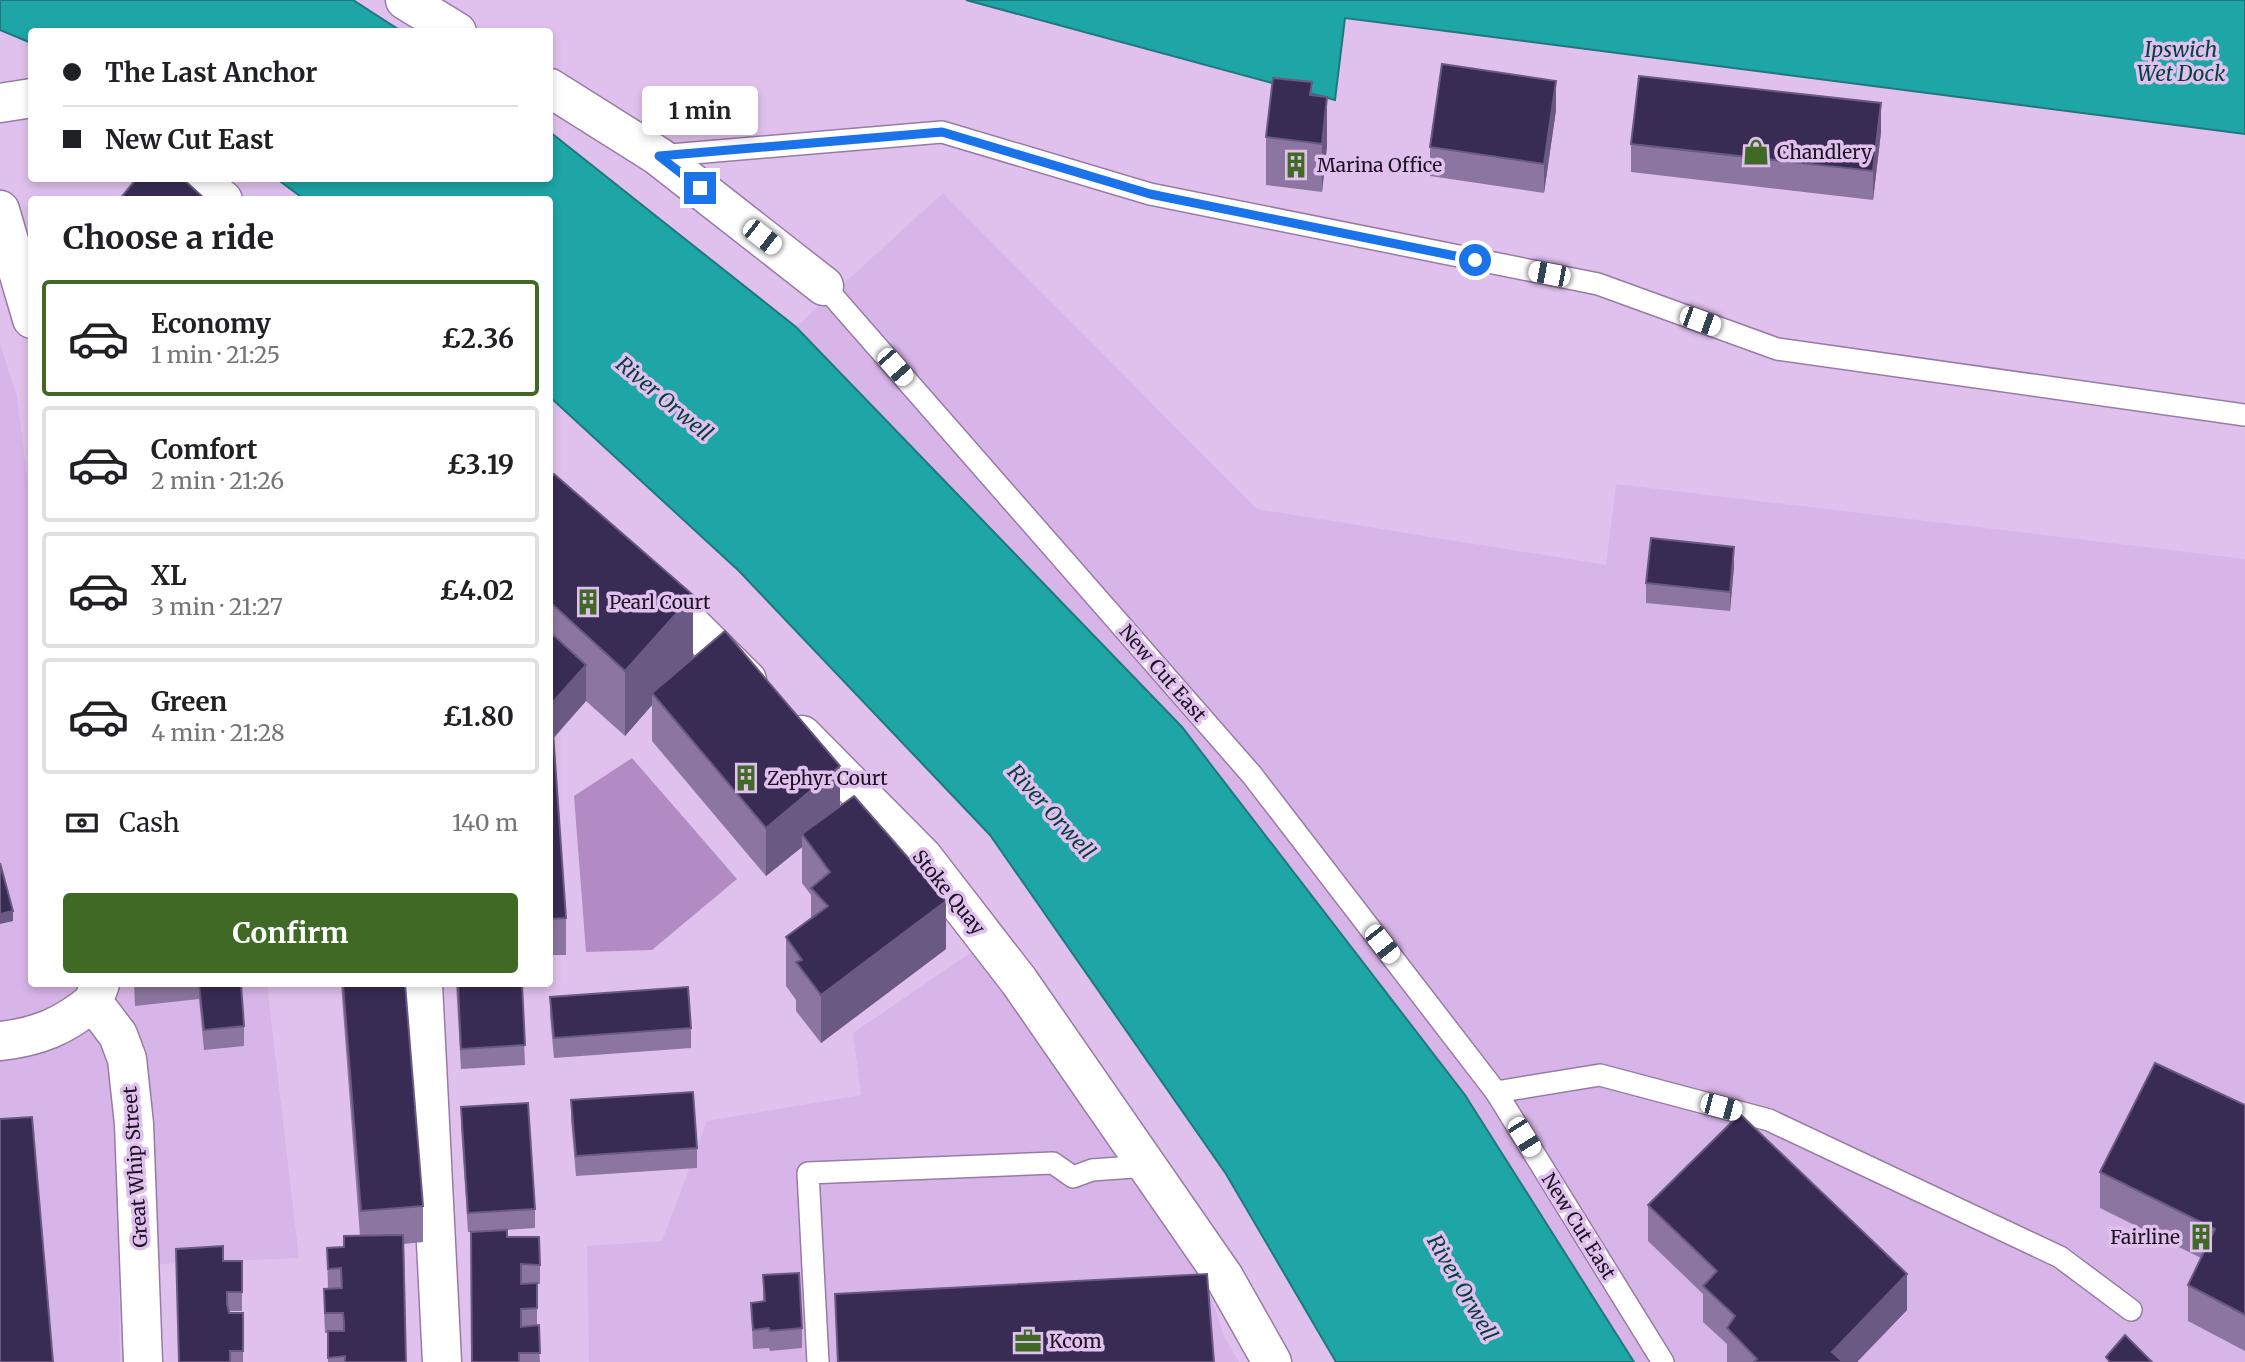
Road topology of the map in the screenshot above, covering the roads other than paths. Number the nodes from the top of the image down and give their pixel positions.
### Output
1 (405, 0) edge
2 (450, 28) edge
3 (553, 90) edge
4 (28, 99) edge
5 (0, 103) edge
6 (659, 156) junction
7 (199, 182) edge
8 (218, 196) edge
9 (0, 210) edge
10 (824, 286) joint
11 (28, 305) edge
12 (2245, 415) edge
13 (633, 567) edge
14 (423, 987) edge
15 (97, 993) edge
16 (0, 1041) edge
17 (1496, 1092) junction
18 (1147, 1166) junction
19 (2131, 1310) dead end
20 (143, 1362) edge
21 (442, 1362) edge
22 (818, 1362) edge
23 (1272, 1362) edge
24 (1663, 1362) edge

1 - 2 street
3 - 6 street, New Cut East
4 - 5 street
6 - 10 street, New Cut East
6 - 12 lane
7 - 8 street
9 - 11 street
10 - 17 lane, New Cut East
13 - 18 street, Stoke Quay
14 - 21 street
15 - 16 street
15 - 20 street, Great Whip Street
17 - 19 lane
17 - 24 lane, New Cut East
18 - 22 lane
18 - 23 street, Stoke Quay

